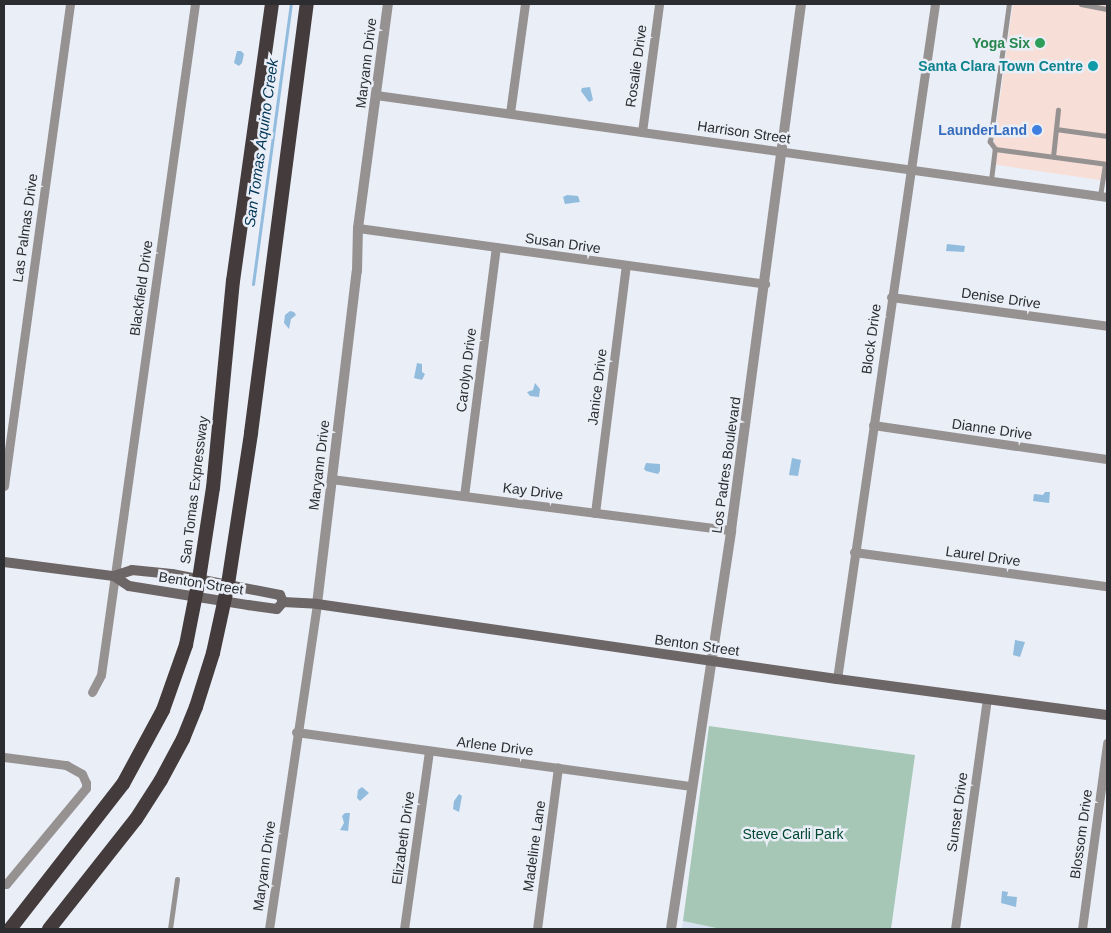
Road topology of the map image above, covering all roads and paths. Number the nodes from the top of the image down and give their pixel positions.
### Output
1 (70, 4) edge
2 (195, 4) edge
3 (272, 4) edge
4 (307, 4) edge
5 (388, 4) edge
6 (525, 4) edge
7 (658, 4) edge
8 (801, 4) edge
9 (935, 4) edge
10 (1009, 4) edge
11 (1081, 4) edge
12 (1107, 9) edge
13 (376, 94) junction
14 (1058, 110) dead end
15 (510, 114) junction
16 (1056, 129) junction
17 (642, 132) junction
18 (1107, 136) edge
19 (995, 149) junction
20 (783, 151) junction
21 (1053, 157) junction
22 (1106, 164) edge
23 (910, 169) junction
24 (991, 180) junction
25 (1103, 196) edge
26 (358, 228) junction
27 (496, 248) junction
28 (626, 265) junction
29 (764, 284) junction
30 (891, 297) junction
31 (1107, 326) edge
32 (873, 425) junction
33 (1107, 459) edge
34 (331, 479) junction
35 (4, 486) edge
36 (464, 496) junction
37 (595, 513) junction
38 (731, 530) junction
39 (854, 552) junction
40 (4, 562) edge
41 (114, 576) junction
42 (199, 579) junction
43 (228, 584) junction
44 (1107, 586) edge
45 (196, 596) junction
46 (225, 601) junction
47 (283, 602) junction
48 (317, 604) junction
49 (710, 661) junction
50 (837, 679) junction
51 (92, 692) dead end
52 (987, 699) junction
53 (1107, 715) edge
54 (296, 732) junction
55 (1107, 743) edge
56 (429, 752) junction
57 (4, 757) edge
58 (558, 767) junction
59 (691, 786) junction
60 (177, 880) dead end
61 (4, 883) edge
62 (10, 929) edge
63 (49, 929) edge
64 (170, 929) edge
65 (269, 929) edge
66 (404, 929) edge
67 (537, 929) edge
68 (671, 929) edge
69 (955, 929) edge
70 (1082, 929) edge

1 - 35 street, Las Palmas Drive
2 - 41 street, Blackfield Drive
3 - 42 highway, San Tomas Expressway
4 - 43 highway
5 - 13 street, Maryann Drive
6 - 15 street
7 - 17 street, Rosalie Drive
8 - 20 street, Los Padres Boulevard
9 - 23 street, Block Drive
10 - 19 lane
11 - 12 lane
13 - 15 street, Harrison Street
13 - 26 street, Maryann Drive
14 - 16 lane
15 - 17 street, Harrison Street
16 - 18 lane
16 - 21 lane
17 - 20 street, Harrison Street
19 - 21 lane
19 - 24 lane
20 - 23 street, Harrison Street
20 - 29 street, Los Padres Boulevard
21 - 22 lane
22 - 25 lane
23 - 24 street, Harrison Street
23 - 30 street, Block Drive
24 - 25 street, Harrison Street
26 - 27 street, Susan Drive
26 - 34 street, Maryann Drive
27 - 28 street, Susan Drive
27 - 36 street, Carolyn Drive
28 - 29 street, Susan Drive
28 - 37 street, Janice Drive
29 - 38 street, Los Padres Boulevard
30 - 31 street, Denise Drive
30 - 32 street, Block Drive
32 - 33 street, Dianne Drive
32 - 39 street, Block Drive
34 - 36 street, Kay Drive
34 - 48 street, Maryann Drive
36 - 37 street, Kay Drive
37 - 38 street, Kay Drive
38 - 49 street, Los Padres Boulevard
39 - 44 street, Laurel Drive
39 - 50 street, Block Drive
40 - 41 main road, Benton Street
41 - 42 main road, Benton Street
41 - 45 main road, Benton Street
41 - 51 street, Blackfield Drive
42 - 43 main road, Benton Street
42 - 45 highway, San Tomas Expressway
43 - 46 highway
43 - 47 main road, Benton Street
45 - 46 main road, Benton Street
45 - 62 highway, San Tomas Expressway
46 - 47 main road, Benton Street
46 - 63 highway
47 - 48 main road, Benton Street
48 - 49 main road, Benton Street
48 - 54 street, Maryann Drive
49 - 50 main road, Benton Street
49 - 59 street, Los Padres Boulevard
50 - 52 main road, Benton Street
52 - 53 main road, Benton Street
52 - 69 street, Sunset Drive
54 - 56 street, Arlene Drive
54 - 65 street, Maryann Drive
55 - 70 street, Blossom Drive
56 - 58 street, Arlene Drive
56 - 66 street, Elizabeth Drive
57 - 61 street
58 - 59 street, Arlene Drive
58 - 67 street, Madeline Lane
59 - 68 street, Los Padres Boulevard
60 - 64 lane

